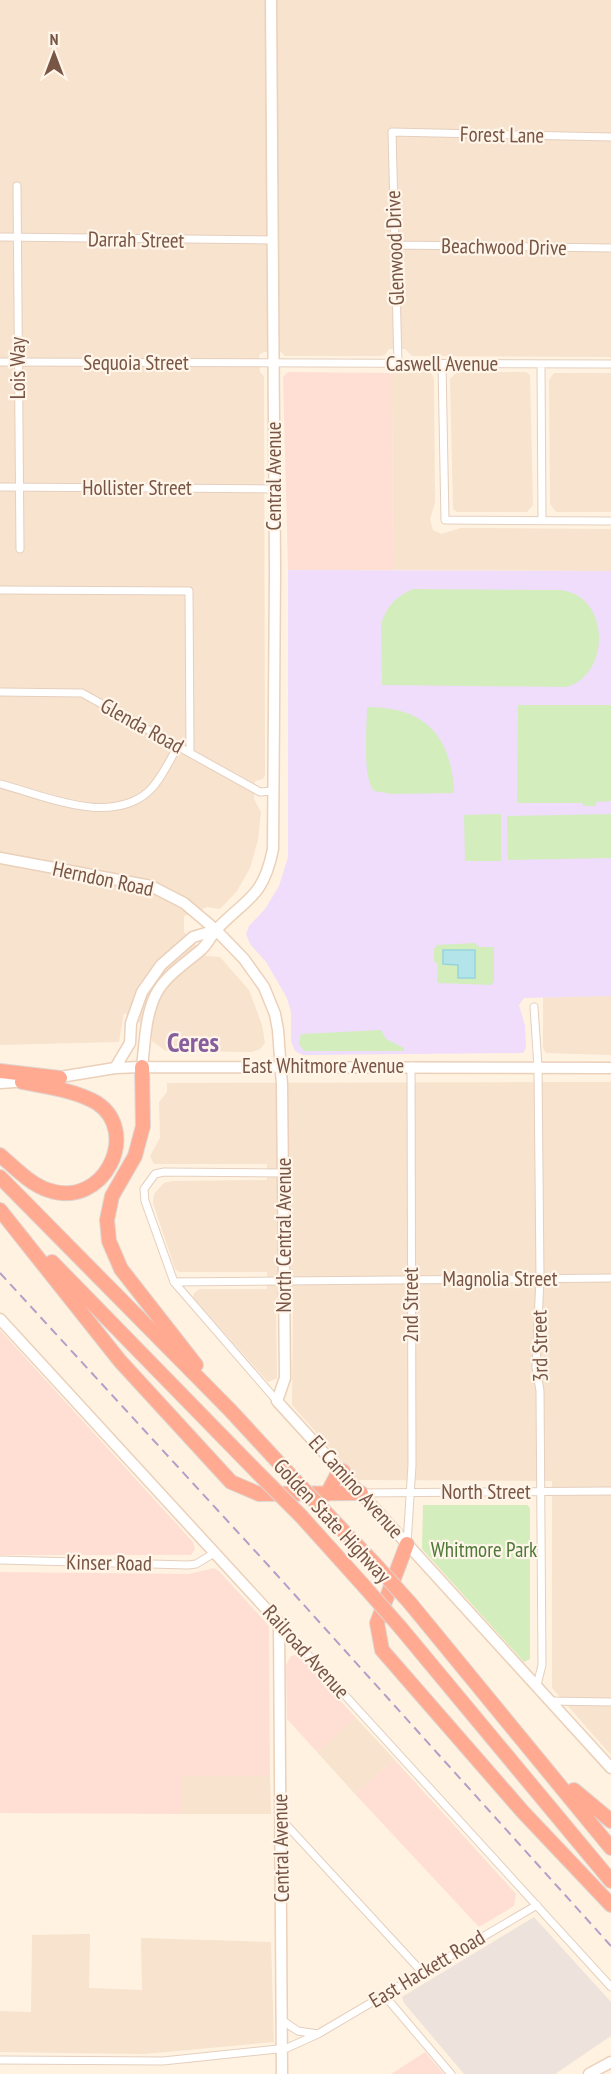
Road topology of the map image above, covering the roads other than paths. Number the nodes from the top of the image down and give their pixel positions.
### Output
1 (271, 0) edge
2 (392, 132) joint
3 (611, 137) edge
4 (17, 186) dead end
5 (0, 237) edge
6 (17, 238) junction
7 (273, 240) junction
8 (397, 245) junction
9 (611, 248) edge
10 (0, 362) edge
11 (18, 362) junction
12 (273, 364) junction
13 (398, 364) junction
14 (442, 364) junction
15 (541, 364) junction
16 (611, 364) edge
17 (0, 486) edge
18 (19, 487) junction
19 (275, 489) junction
20 (542, 520) junction
21 (611, 520) edge
22 (20, 549) dead end
23 (0, 590) edge
24 (0, 692) edge
25 (178, 746) junction
26 (190, 752) junction
27 (0, 784) edge
28 (274, 791) junction
29 (0, 858) edge
30 (216, 930) junction
31 (534, 1007) dead end
32 (411, 1066) junction
33 (142, 1067) junction
34 (280, 1067) junction
35 (538, 1067) junction
36 (116, 1068) junction
37 (611, 1068) edge
38 (0, 1071) edge
39 (60, 1077) junction
40 (22, 1082) junction
41 (0, 1083) edge
42 (0, 1155) edge
43 (284, 1173) junction
44 (0, 1177) edge
45 (0, 1210) edge
46 (540, 1278) junction
47 (611, 1278) edge
48 (411, 1279) junction
49 (285, 1280) junction
50 (174, 1282) junction
51 (0, 1319) edge
52 (278, 1401) junction
53 (230, 1410) junction
54 (343, 1471) junction
55 (542, 1491) junction
56 (611, 1491) edge
57 (411, 1492) junction
58 (360, 1493) junction
59 (327, 1494) junction
60 (407, 1544) junction
61 (216, 1552) junction
62 (0, 1560) edge
63 (279, 1623) junction
64 (537, 1685) junction
65 (550, 1701) junction
66 (611, 1702) edge
67 (518, 1734) junction
68 (611, 1768) edge
69 (279, 1817) junction
70 (611, 1821) edge
71 (611, 1848) edge
72 (611, 1881) edge
73 (537, 1905) junction
74 (611, 1905) edge
75 (422, 1972) junction
76 (611, 1987) edge
77 (384, 1995) junction
78 (283, 2021) junction
79 (318, 2034) junction
80 (282, 2049) junction
81 (0, 2060) edge
82 (611, 2062) edge
83 (282, 2074) edge
84 (451, 2074) edge
85 (589, 2074) edge

1 - 7 street, Central Avenue
2 - 3 street, Forest Lane
2 - 8 street, Glenwood Drive
4 - 6 street, Lois Way
5 - 6 street, Darrah Street
6 - 7 street, Darrah Street
6 - 11 street, Lois Way
7 - 12 street, Central Avenue
8 - 9 street, Beachwood Drive
8 - 13 street, Glenwood Drive
10 - 11 street, Sequoia Street
11 - 12 street, Sequoia Street
11 - 18 street, Lois Way
12 - 13 street, Caswell Avenue
12 - 19 street, Central Avenue
13 - 14 street, Caswell Avenue
14 - 15 street, Caswell Avenue
14 - 20 street
15 - 16 street, Caswell Avenue
15 - 20 street
17 - 18 street, Hollister Street
18 - 19 street, Hollister Street
18 - 22 street, Lois Way
19 - 28 street, Central Avenue
20 - 21 street
23 - 26 street
24 - 25 street, Glenda Road
25 - 26 street, Glenda Road
25 - 27 street
26 - 28 street, Glenda Road
28 - 30 street, Central Avenue
29 - 30 street, Herndon Road
30 - 33 street
30 - 34 street, Herndon Road
30 - 36 street
31 - 35 street, 3rd Street
32 - 34 street, East Whitmore Avenue
32 - 35 street, East Whitmore Avenue
32 - 48 street, 2nd Street
33 - 34 street, East Whitmore Avenue
33 - 36 street, East Whitmore Avenue
33 - 53 highway
34 - 43 street, North Central Avenue
35 - 37 street, East Whitmore Avenue
35 - 46 street, 3rd Street
36 - 39 street, East Whitmore Avenue
38 - 39 highway
39 - 40 street, East Whitmore Avenue
40 - 41 street, East Whitmore Avenue
40 - 42 highway
43 - 49 street, North Central Avenue
43 - 50 street, El Camino Avenue
44 - 53 highway, Golden State Highway
45 - 59 highway
45 - 72 highway, Golden State Highway, bridge
46 - 47 street, Magnolia Street
46 - 48 street, Magnolia Street
46 - 55 street, 3rd Street
48 - 49 street, Magnolia Street
48 - 57 street, 2nd Street
49 - 50 street, Magnolia Street
49 - 52 street, North Central Avenue
50 - 52 street, El Camino Avenue
51 - 61 street, Railroad Avenue
52 - 54 street, El Camino Avenue
53 - 67 highway, Golden State Highway, bridge
54 - 58 street, El Camino Avenue
54 - 59 highway
55 - 56 street, North Street
55 - 57 street, North Street
55 - 64 street, 3rd Street
57 - 58 street, North Street
57 - 60 street, 2nd Street
58 - 59 highway
58 - 60 street, El Camino Avenue
60 - 64 street, El Camino Avenue
60 - 74 highway
61 - 62 street, Kinser Road
61 - 63 street, Railroad Avenue
63 - 69 street, Central Avenue
63 - 73 street, Railroad Avenue
64 - 65 street, El Camino Avenue
65 - 66 street
65 - 68 street, El Camino Avenue
67 - 70 highway
67 - 71 highway, Golden State Highway
69 - 75 street
69 - 78 street, Central Avenue
73 - 75 street, East Hackett Road
73 - 76 street, Railroad Avenue
75 - 77 street, East Hackett Road
77 - 79 street, East Hackett Road
77 - 84 street
78 - 79 street
78 - 80 street, Central Avenue
79 - 80 street, East Hackett Road
80 - 81 street, East Hackett Road
80 - 83 street, Central Avenue
82 - 85 street

